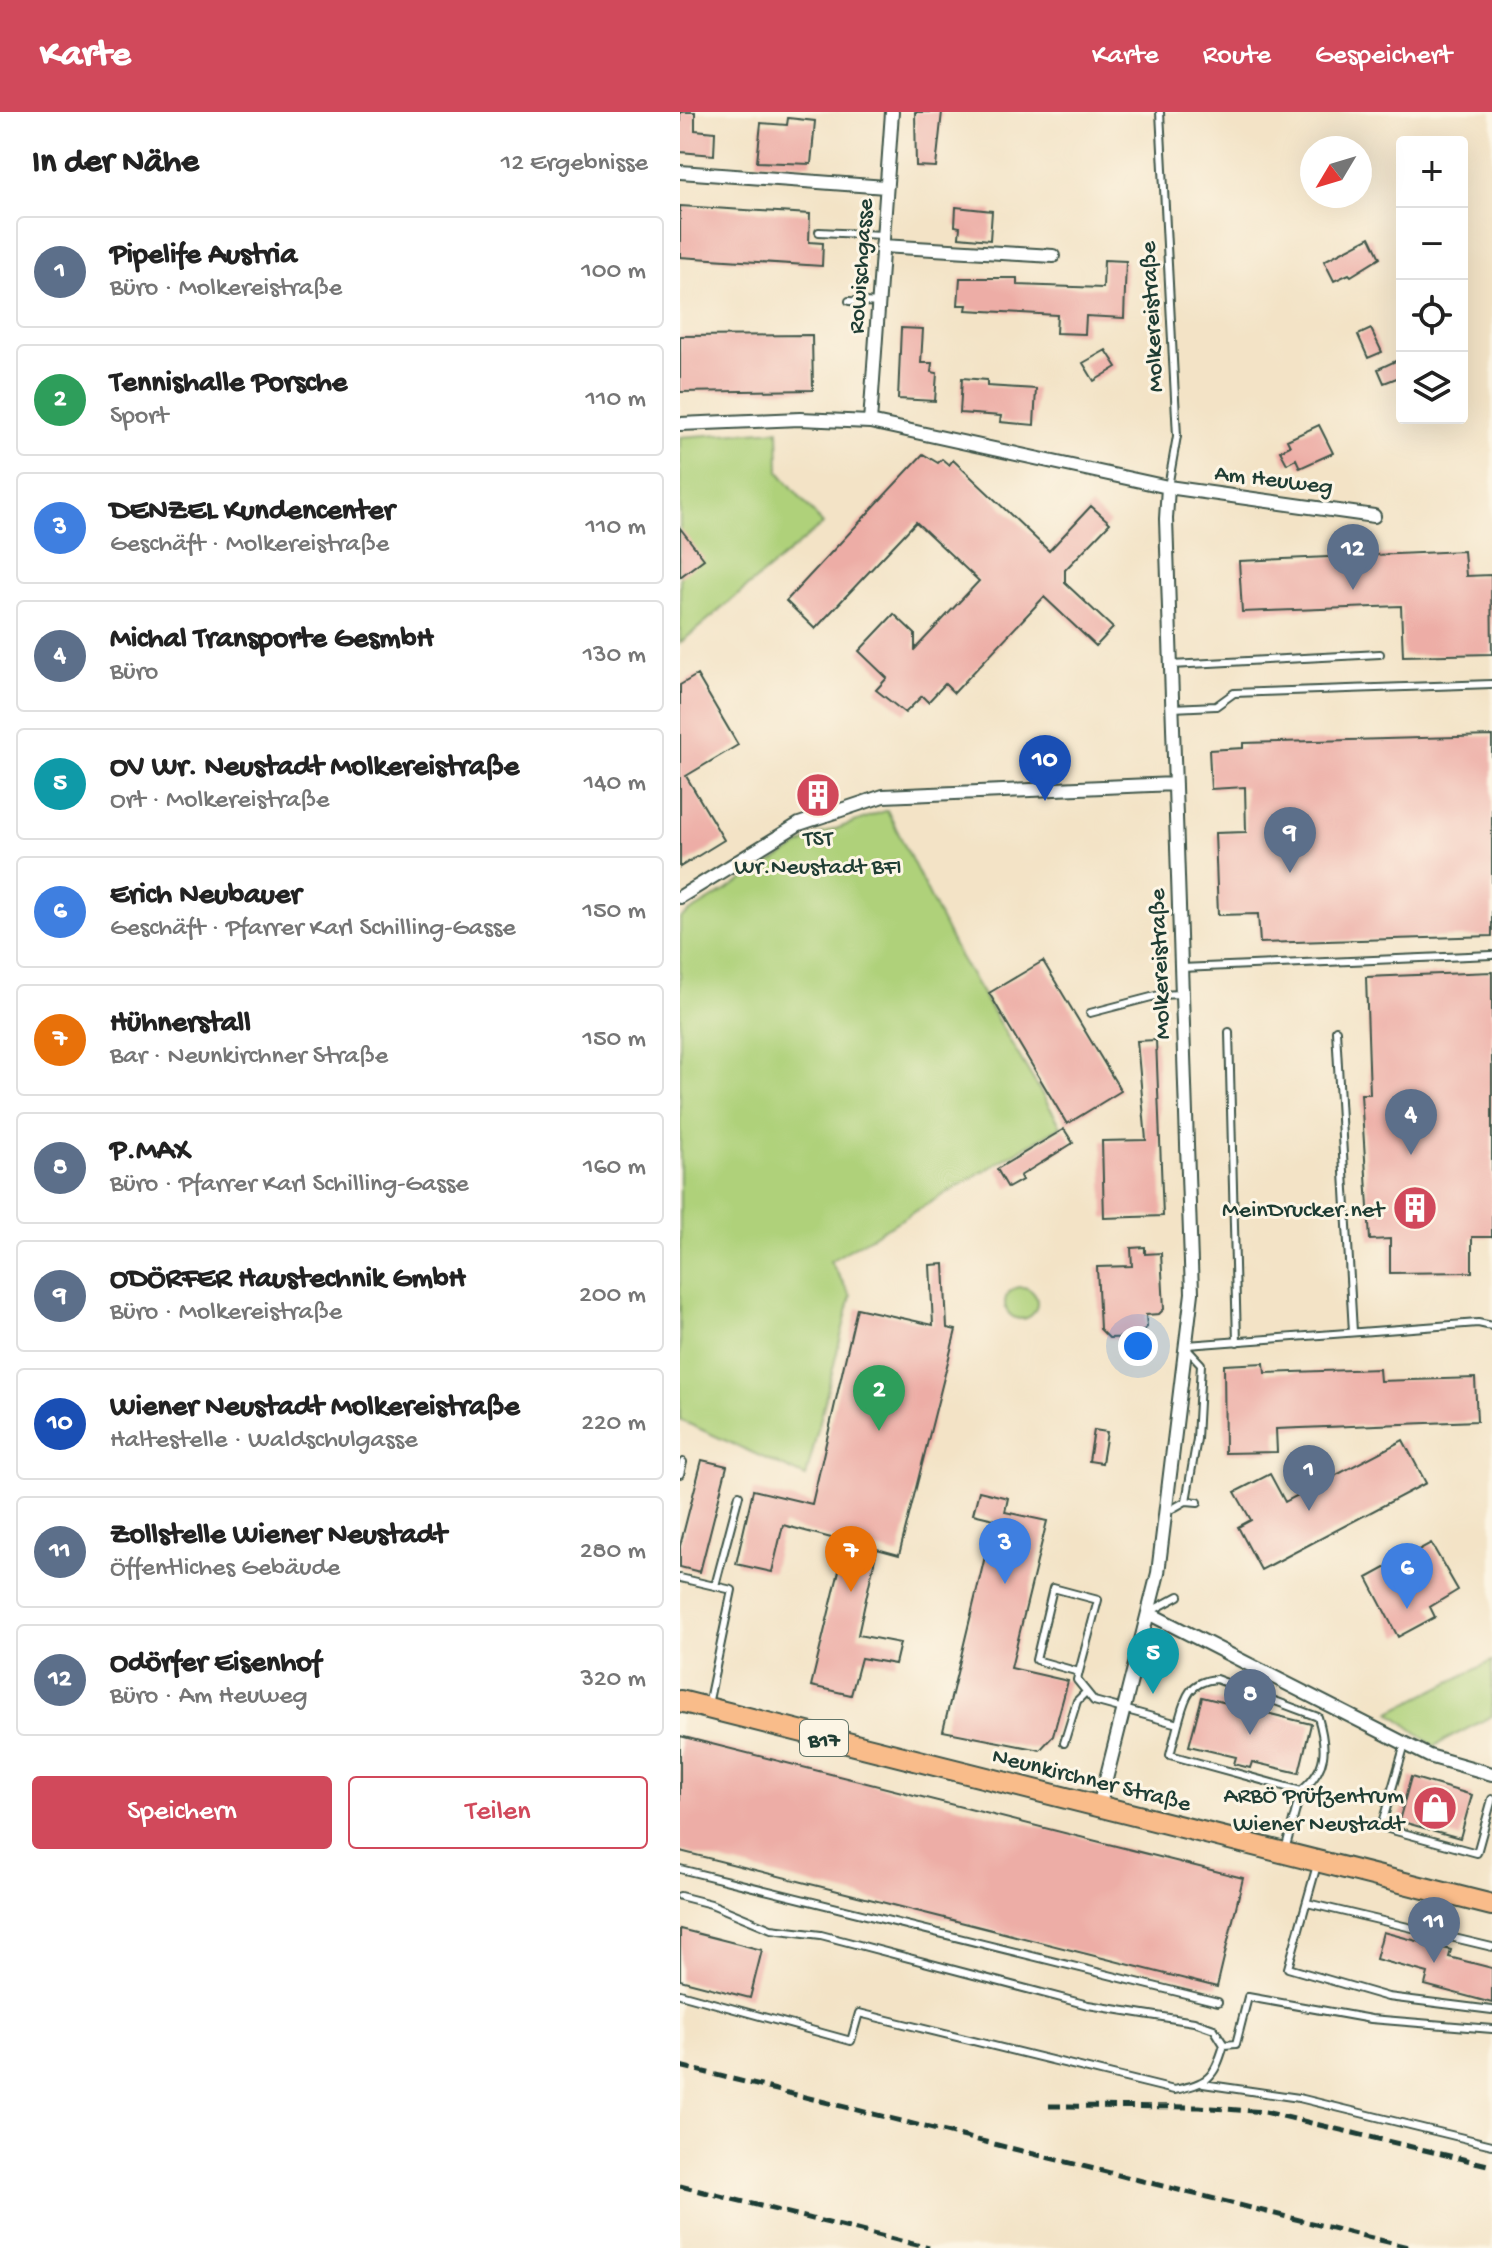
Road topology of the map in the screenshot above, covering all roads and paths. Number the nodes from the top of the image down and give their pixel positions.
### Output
1 (892, 112) edge
2 (1160, 112) edge
3 (680, 172) edge
4 (886, 187) junction
5 (819, 232) dead end
6 (882, 241) junction
7 (1053, 256) dead end
8 (849, 301) dead end
9 (879, 303) junction
10 (870, 422) junction
11 (680, 424) edge
12 (1168, 487) junction
13 (1374, 516) dead end
14 (1380, 654) dead end
15 (1171, 665) junction
16 (1492, 684) edge
17 (1172, 708) junction
18 (1175, 784) junction
19 (680, 897) edge
20 (1492, 955) edge
21 (1181, 968) junction
22 (1181, 994) junction
23 (1090, 1013) dead end
24 (1336, 1030) dead end
25 (1229, 1032) dead end
26 (1492, 1326) edge
27 (1353, 1332) junction
28 (1237, 1342) junction
29 (1183, 1345) junction
30 (683, 1462) dead end
31 (680, 1474) edge
32 (739, 1495) dead end
33 (1186, 1501) junction
34 (1198, 1502) dead end
35 (1165, 1514) junction
36 (680, 1578) edge
37 (715, 1586) junction
38 (1179, 1596) dead end
39 (1148, 1613) junction
40 (1079, 1672) junction
41 (1085, 1693) junction
42 (680, 1701) edge
43 (707, 1708) junction
44 (1123, 1710) junction
45 (1178, 1724) junction
46 (1064, 1743) dead end
47 (1405, 1743) junction
48 (1492, 1774) edge
49 (1301, 1791) junction
50 (1492, 1799) edge
51 (1099, 1807) junction
52 (1284, 1853) junction
53 (1318, 1861) junction
54 (680, 1869) edge
55 (680, 1896) edge
56 (1307, 1903) junction
57 (1492, 1905) edge
58 (1492, 1947) edge
59 (680, 1994) edge
60 (1218, 2002) dead end
61 (1492, 2010) edge
62 (1492, 2029) edge
63 (1224, 2045) junction
64 (1203, 2084) junction
65 (1492, 2145) edge

1 - 4 street, Rowischgasse
2 - 12 lane, Molkereistraße
3 - 4 street
4 - 6 street, Rowischgasse
5 - 6 lane
6 - 7 street
6 - 9 street, Rowischgasse
8 - 9 lane
9 - 10 street, Rowischgasse
10 - 11 street, Am Heuweg
10 - 12 street, Am Heuweg
12 - 13 street, Am Heuweg
12 - 15 street, Molkereistraße
14 - 15 lane
15 - 17 street, Molkereistraße
16 - 17 lane
17 - 18 street, Molkereistraße
18 - 19 street
18 - 21 street, Molkereistraße
20 - 21 lane
21 - 22 street, Molkereistraße
22 - 23 lane
22 - 29 street, Molkereistraße
24 - 27 lane
25 - 28 lane
26 - 27 lane
27 - 28 lane
28 - 29 lane
29 - 33 lane
29 - 35 street, Molkereistraße
30 - 31 lane
32 - 37 lane
33 - 34 lane
33 - 35 lane
35 - 39 street, Molkereistraße
36 - 37 lane
37 - 43 lane
38 - 39 lane
39 - 44 street, Molkereistraße
39 - 47 street
40 - 40 lane
40 - 41 lane
41 - 44 lane
41 - 46 lane
42 - 43 main road, Neunkirchner Straße / B17
43 - 51 main road, Neunkirchner Straße / B17
44 - 45 lane
44 - 51 street, Molkereistraße
45 - 49 lane
45 - 49 lane
47 - 48 street
47 - 50 lane
49 - 52 lane
51 - 52 main road, Neunkirchner Straße / B17
52 - 53 main road, Neunkirchner Straße / B17
53 - 56 lane
53 - 57 main road, Neunkirchner Straße / B17
54 - 60 lane
55 - 63 lane
56 - 58 lane
56 - 61 lane
59 - 64 lane
62 - 63 lane
63 - 64 lane
64 - 65 lane

